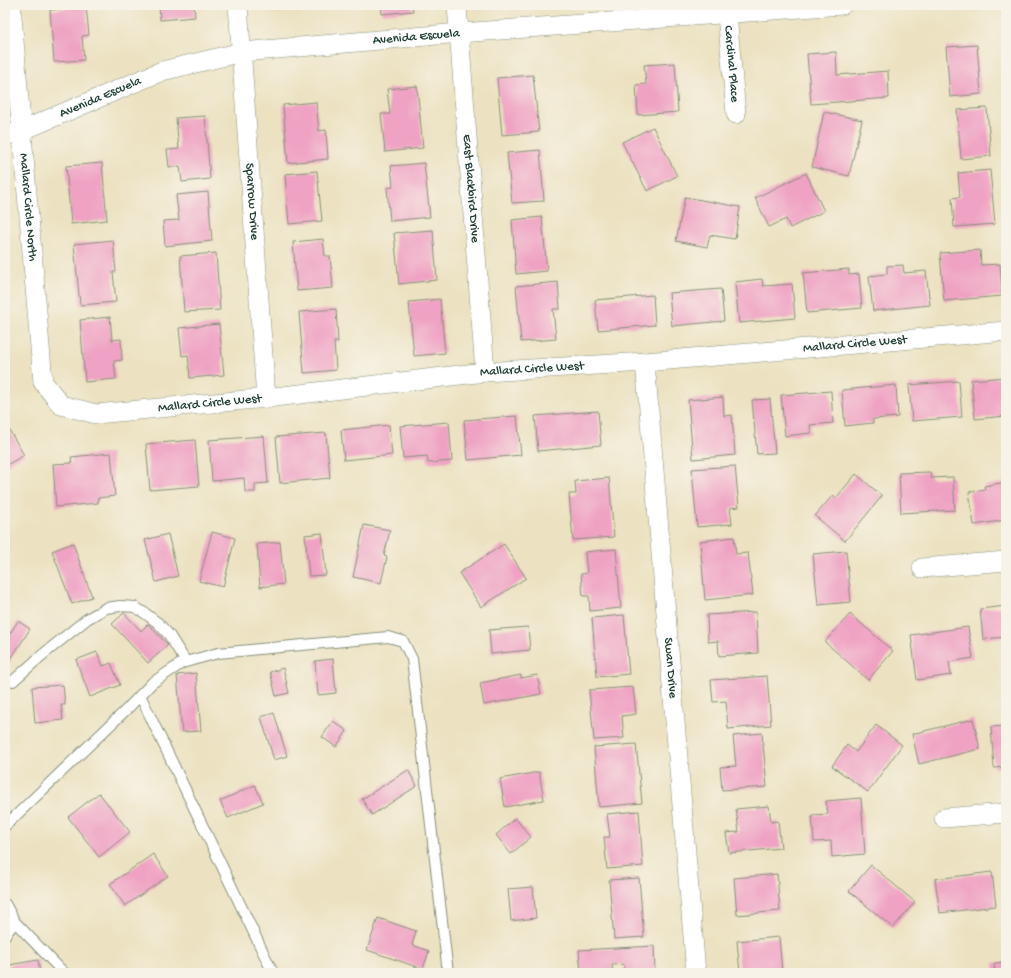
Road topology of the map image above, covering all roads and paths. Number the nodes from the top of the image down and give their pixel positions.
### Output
1 (11, 5) edge
2 (238, 5) edge
3 (457, 5) edge
4 (842, 5) edge
5 (727, 14) junction
6 (460, 33) junction
7 (242, 52) junction
8 (736, 114) dead end
9 (13, 133) edge
10 (1006, 331) edge
11 (645, 362) junction
12 (485, 372) junction
13 (266, 398) junction
14 (61, 405) joint
15 (1006, 561) edge
16 (922, 568) dead end
17 (186, 662) junction
18 (13, 681) dead end
19 (140, 695) junction
20 (1006, 813) edge
21 (944, 818) dead end
22 (5, 826) edge
23 (5, 904) edge
24 (15, 922) junction
25 (5, 935) edge
26 (64, 973) edge
27 (273, 973) edge
28 (448, 973) edge
29 (696, 973) edge

1 - 9 street, Mallard Circle North
2 - 7 street, Sparrow Drive
3 - 6 street, East Blackbird Drive
4 - 5 street, Avenida Escuela
5 - 6 street, Avenida Escuela
5 - 8 street, Cardinal Place
6 - 7 street, Avenida Escuela
6 - 12 street, East Blackbird Drive
7 - 9 street, Avenida Escuela
7 - 13 street, Sparrow Drive
9 - 14 street, Mallard Circle North
10 - 11 street, Mallard Circle West
11 - 12 street, Mallard Circle West
11 - 29 street, Swan Drive
12 - 13 street, Mallard Circle West
13 - 14 street, Mallard Circle West
15 - 16 street
17 - 18 lane
17 - 19 lane
17 - 28 lane
19 - 22 lane
19 - 27 lane
20 - 21 street
23 - 24 lane
24 - 25 lane
24 - 26 lane

